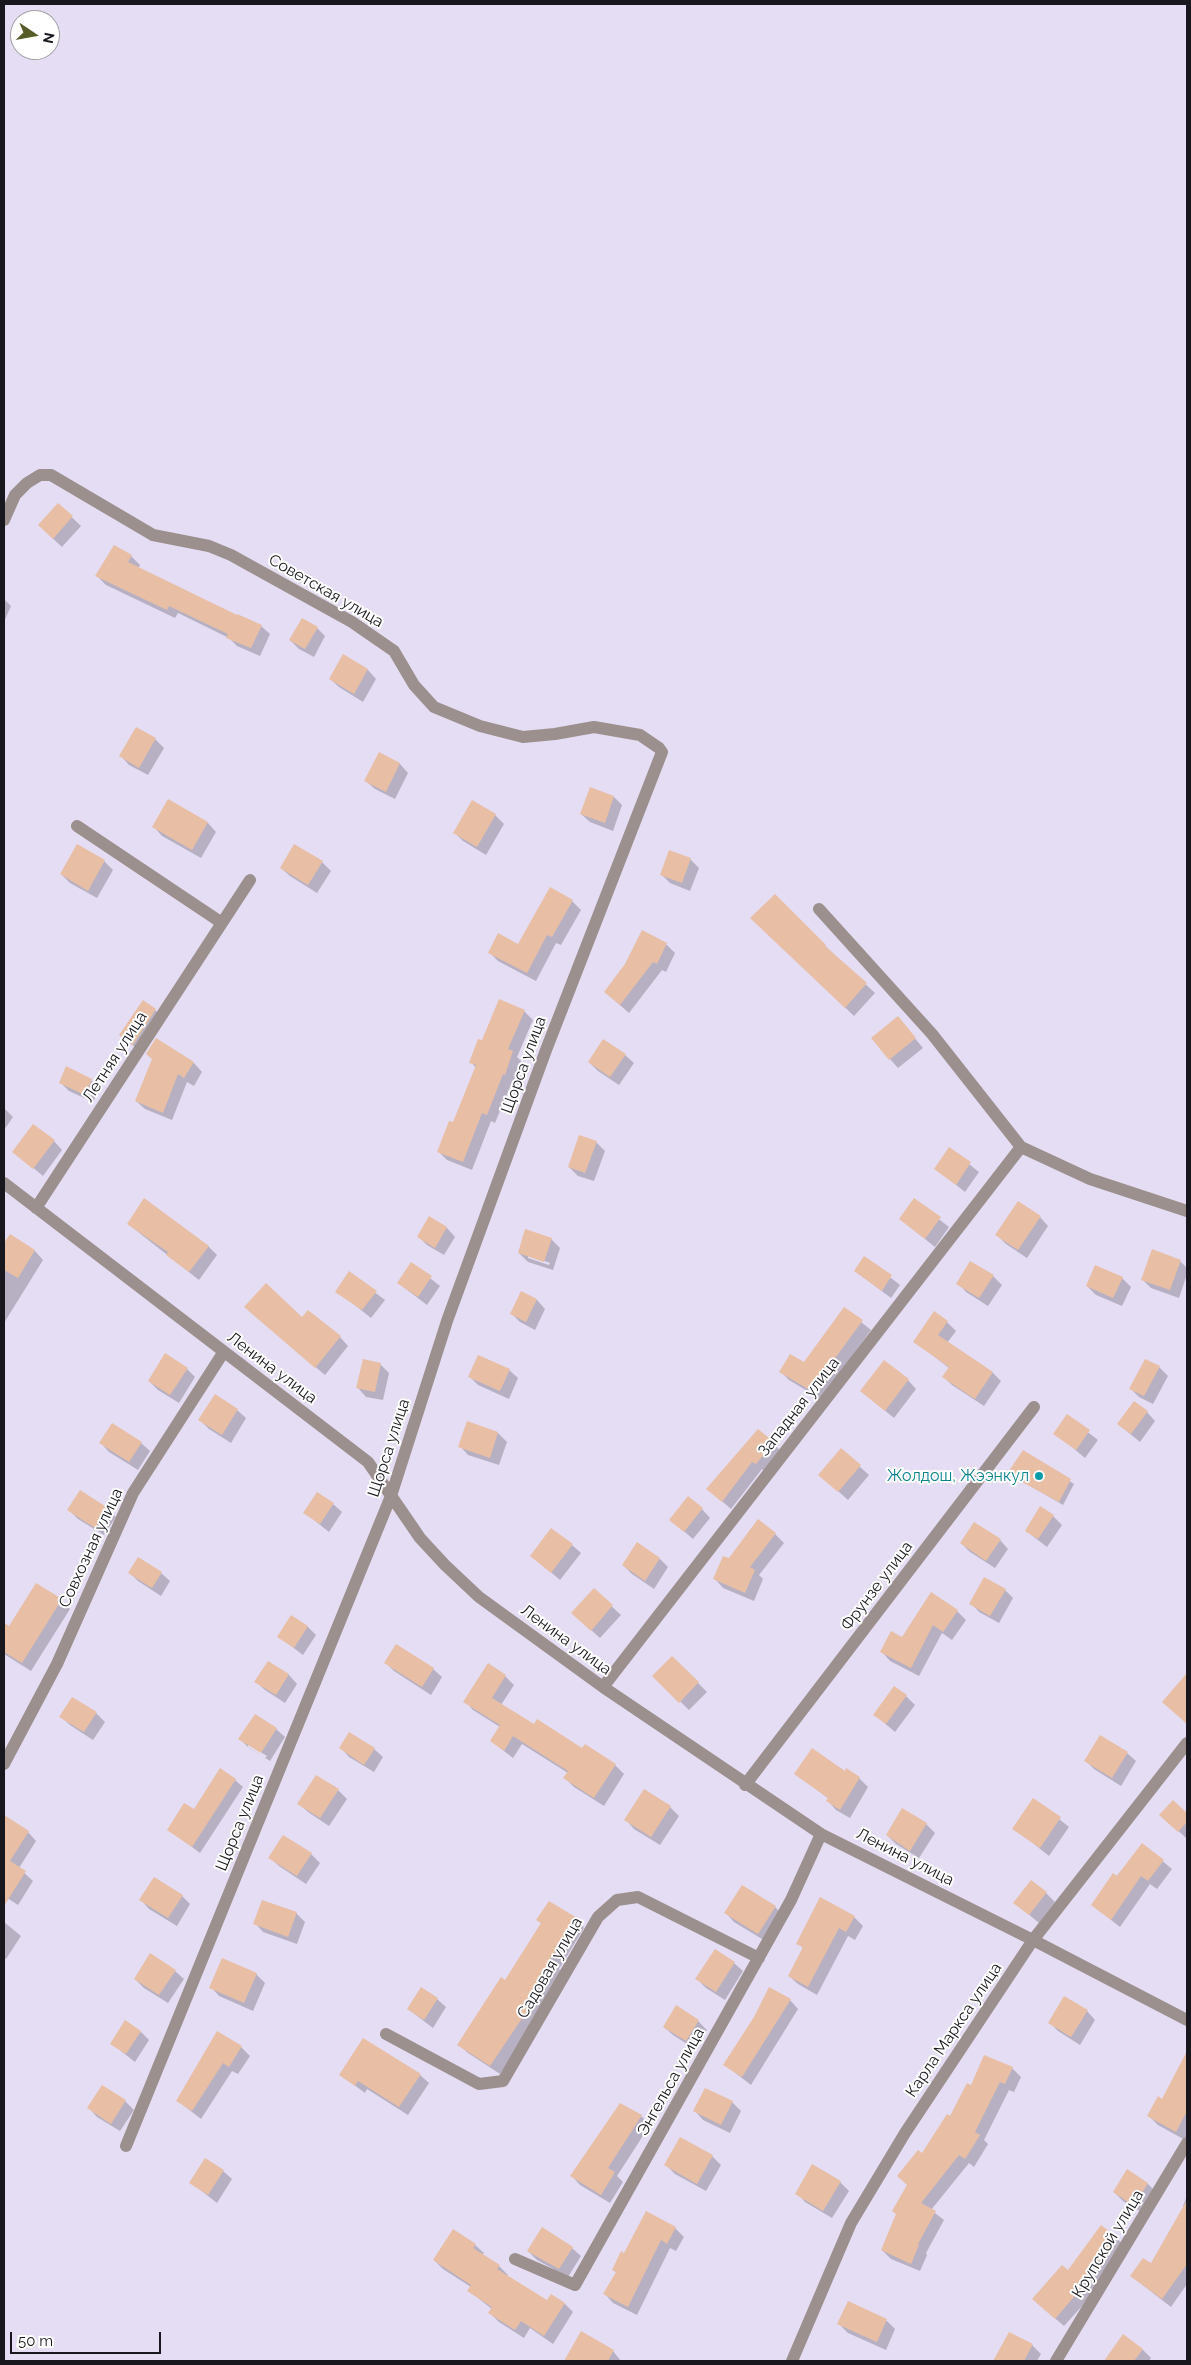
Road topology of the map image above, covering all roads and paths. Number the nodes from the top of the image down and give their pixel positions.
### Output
1 (4, 520) edge
2 (662, 752) joint
3 (77, 826) dead end
4 (250, 880) dead end
5 (819, 910) dead end
6 (222, 923) junction
7 (1021, 1147) junction
8 (4, 1183) edge
9 (36, 1208) junction
10 (1187, 1211) edge
11 (223, 1353) junction
12 (1034, 1407) dead end
13 (391, 1496) junction
14 (603, 1687) junction
15 (1187, 1743) edge
16 (4, 1764) edge
17 (745, 1785) junction
18 (821, 1834) junction
19 (1033, 1940) junction
20 (759, 1958) junction
21 (1187, 2020) edge
22 (386, 2034) dead end
23 (1187, 2143) edge
24 (126, 2146) dead end
25 (515, 2260) dead end
26 (792, 2361) edge
27 (1056, 2361) edge

1 - 2 street, Советская улица
2 - 13 street, Щорса улица
3 - 6 street
4 - 6 street, Летняя улица
5 - 7 street
6 - 9 street, Летняя улица
7 - 10 street
7 - 14 street, Западная улица
8 - 9 street, Ленина улица
9 - 11 street, Ленина улица
11 - 13 street, Ленина улица
11 - 16 street, Совхозная улица
12 - 17 street, Фрунзе улица
13 - 14 street, Ленина улица
13 - 24 street, Щорса улица
14 - 17 street, Ленина улица
15 - 19 street, Карла Маркса улица
17 - 18 street, Ленина улица
18 - 19 street, Ленина улица
18 - 20 street, Энгельса улица
19 - 21 street, Ленина улица
19 - 26 street, Карла Маркса улица
20 - 22 street, Садовая улица
20 - 25 street, Энгельса улица
23 - 27 street, Крупской улица

